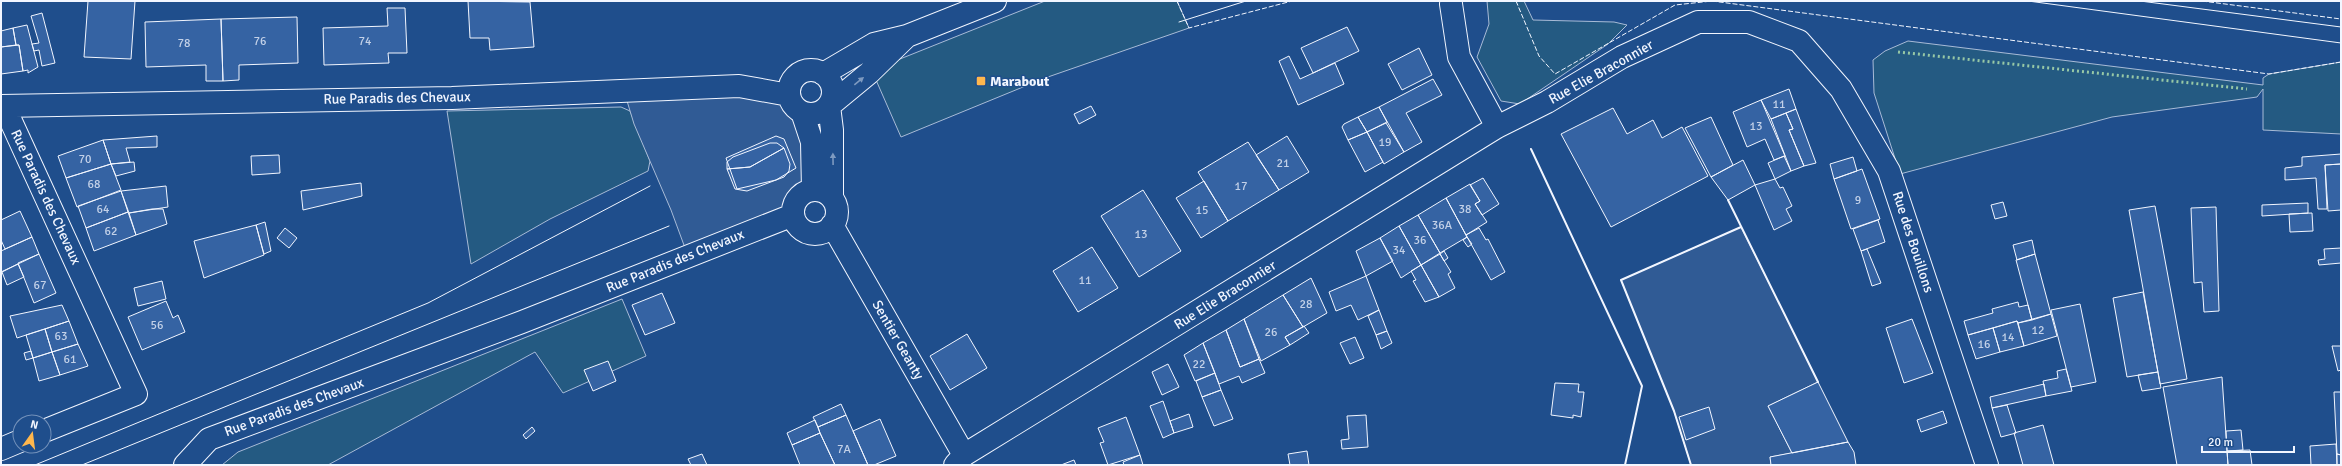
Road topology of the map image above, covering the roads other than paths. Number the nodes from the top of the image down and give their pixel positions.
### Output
1 (995, 1) edge
2 (1451, 4) dead end
3 (907, 36) junction
4 (1799, 41) joint
5 (823, 74) junction
6 (795, 104) junction
7 (2, 106) edge
8 (828, 106) junction
9 (1498, 127) junction
10 (822, 194) junction
11 (793, 215) junction
12 (832, 225) junction
13 (52, 428) edge
14 (12, 444) edge
15 (1, 448) edge
16 (960, 460) edge
17 (185, 465) edge
18 (1987, 465) edge

1 - 3 street
2 - 9 street
3 - 5 street
8 -> 3 street
4 - 9 street, Rue Elie Braconnier
4 - 18 street, Rue des Bouillons
5 - 6 street
5 - 8 street
6 - 7 street, Rue Paradis des Chevaux
6 - 8 street
6 - 10 street
7 - 13 street, Rue Paradis des Chevaux
10 -> 8 street
9 - 16 street, Rue Elie Braconnier
10 - 11 street
10 - 12 street
11 - 12 street
11 - 17 street, Rue Paradis des Chevaux
12 - 16 street, Sentier Geanty
14 - 15 street

